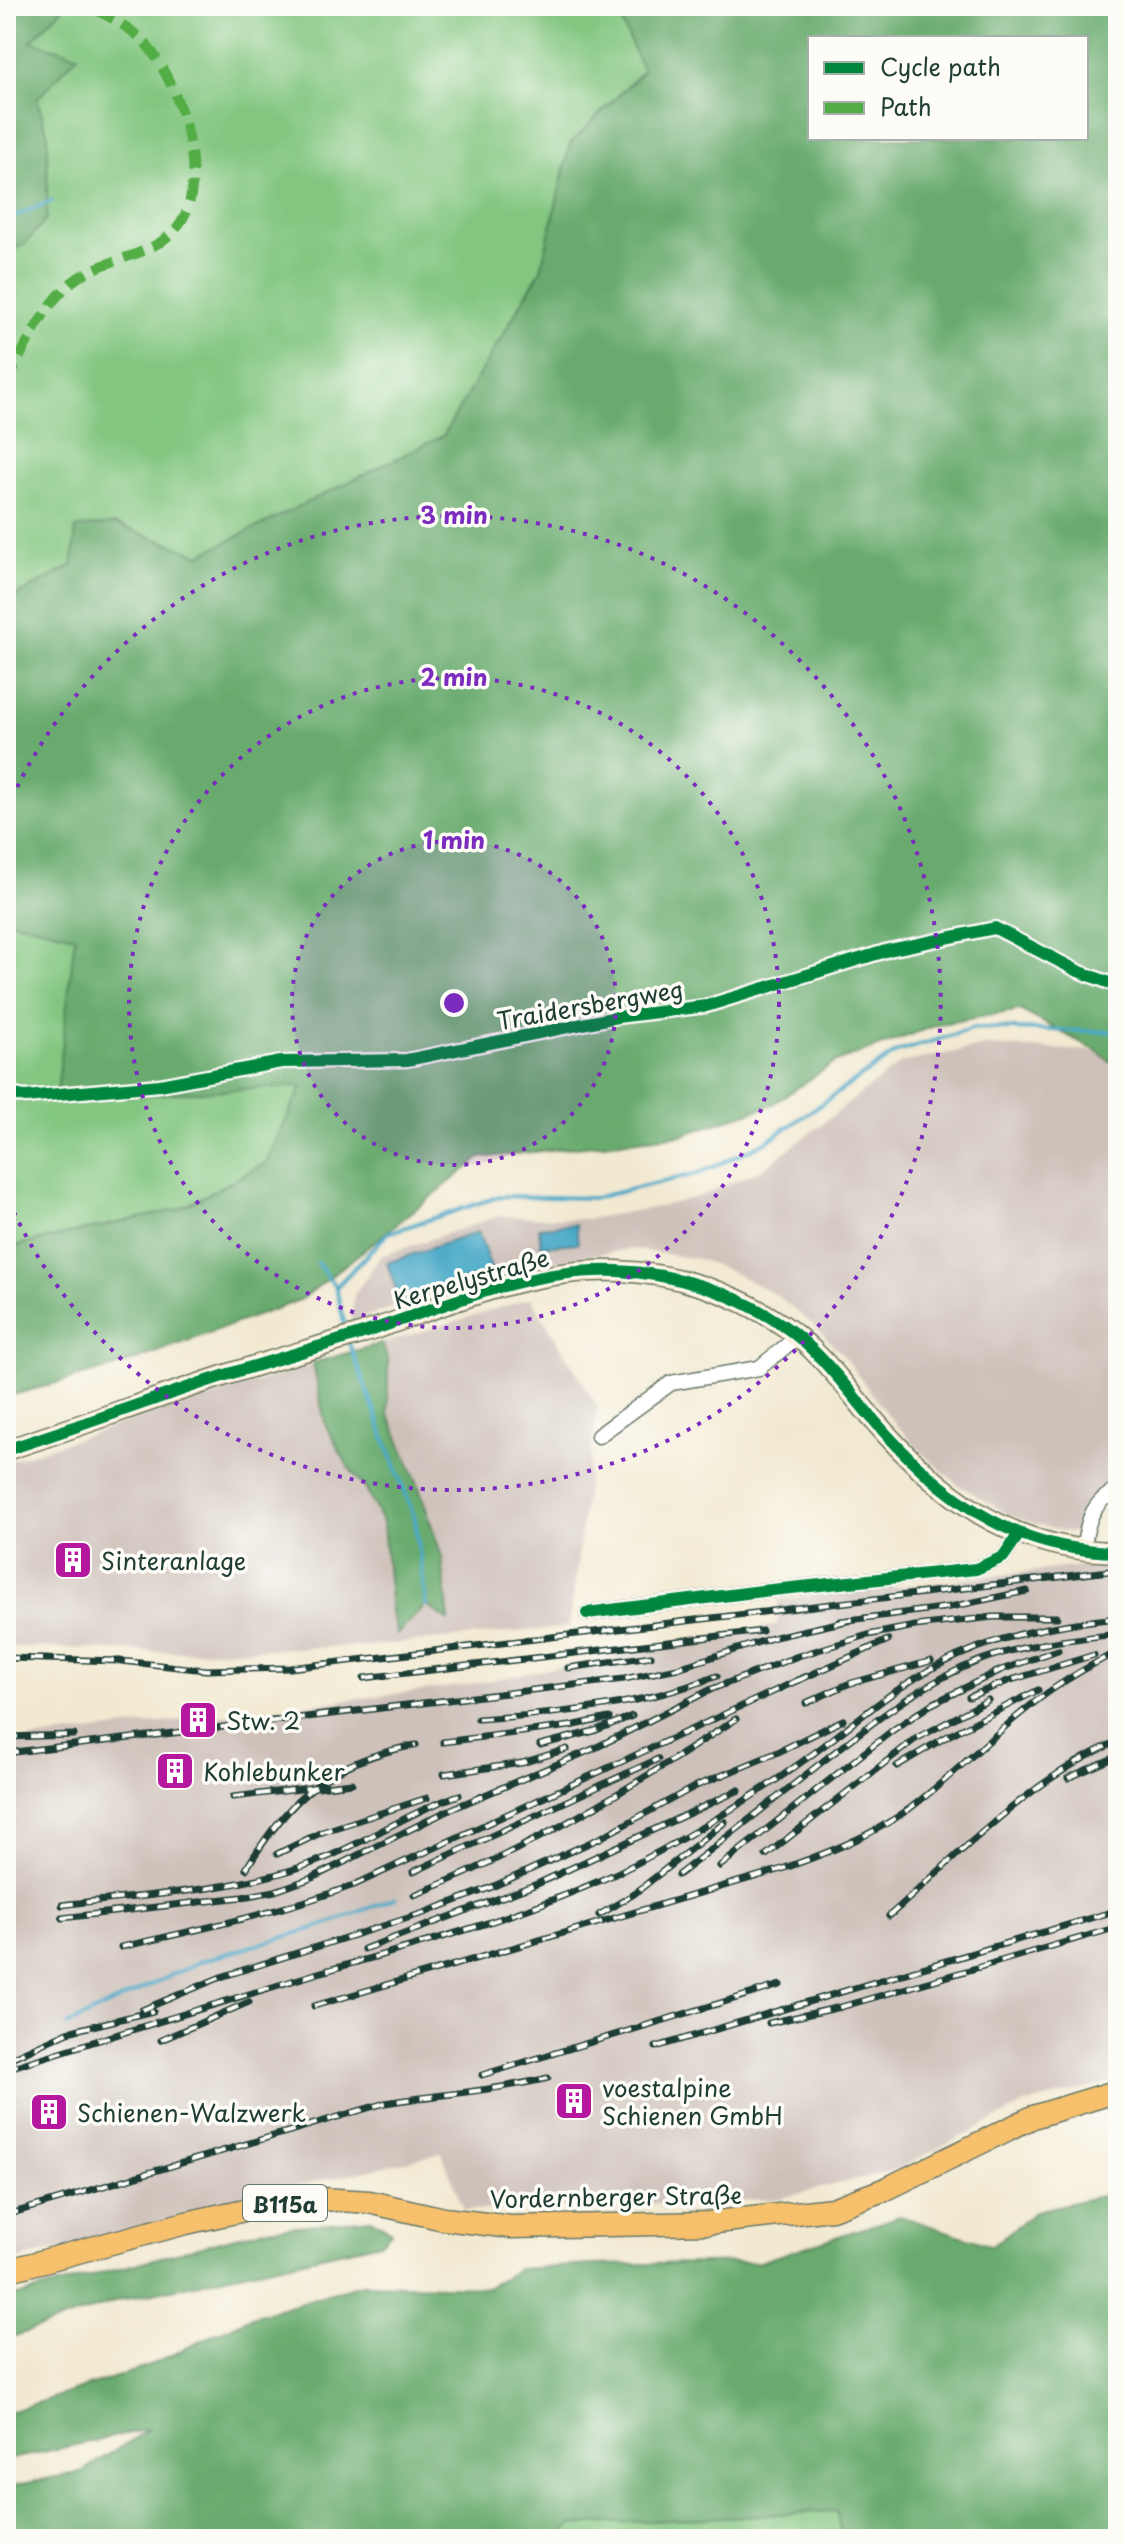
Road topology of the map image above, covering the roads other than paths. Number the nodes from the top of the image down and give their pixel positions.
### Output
1 (1118, 986) edge
2 (6, 1093) edge
3 (797, 1337) junction
4 (598, 1436) dead end
5 (6, 1450) edge
6 (1118, 1490) edge
7 (1019, 1534) junction
8 (1083, 1550) junction
9 (1118, 1552) edge
10 (587, 1613) dead end
11 (1118, 2091) edge
12 (6, 2271) edge

1 - 2 street, Traidersbergweg
3 - 4 street
3 - 5 main road, Kerpelystraße
3 - 7 main road, Kerpelystraße
6 - 8 street
7 - 8 main road, Kerpelystraße
7 - 10 street
8 - 9 main road, Kerpelystraße
11 - 12 main road, Vordernberger Straße / B115a

